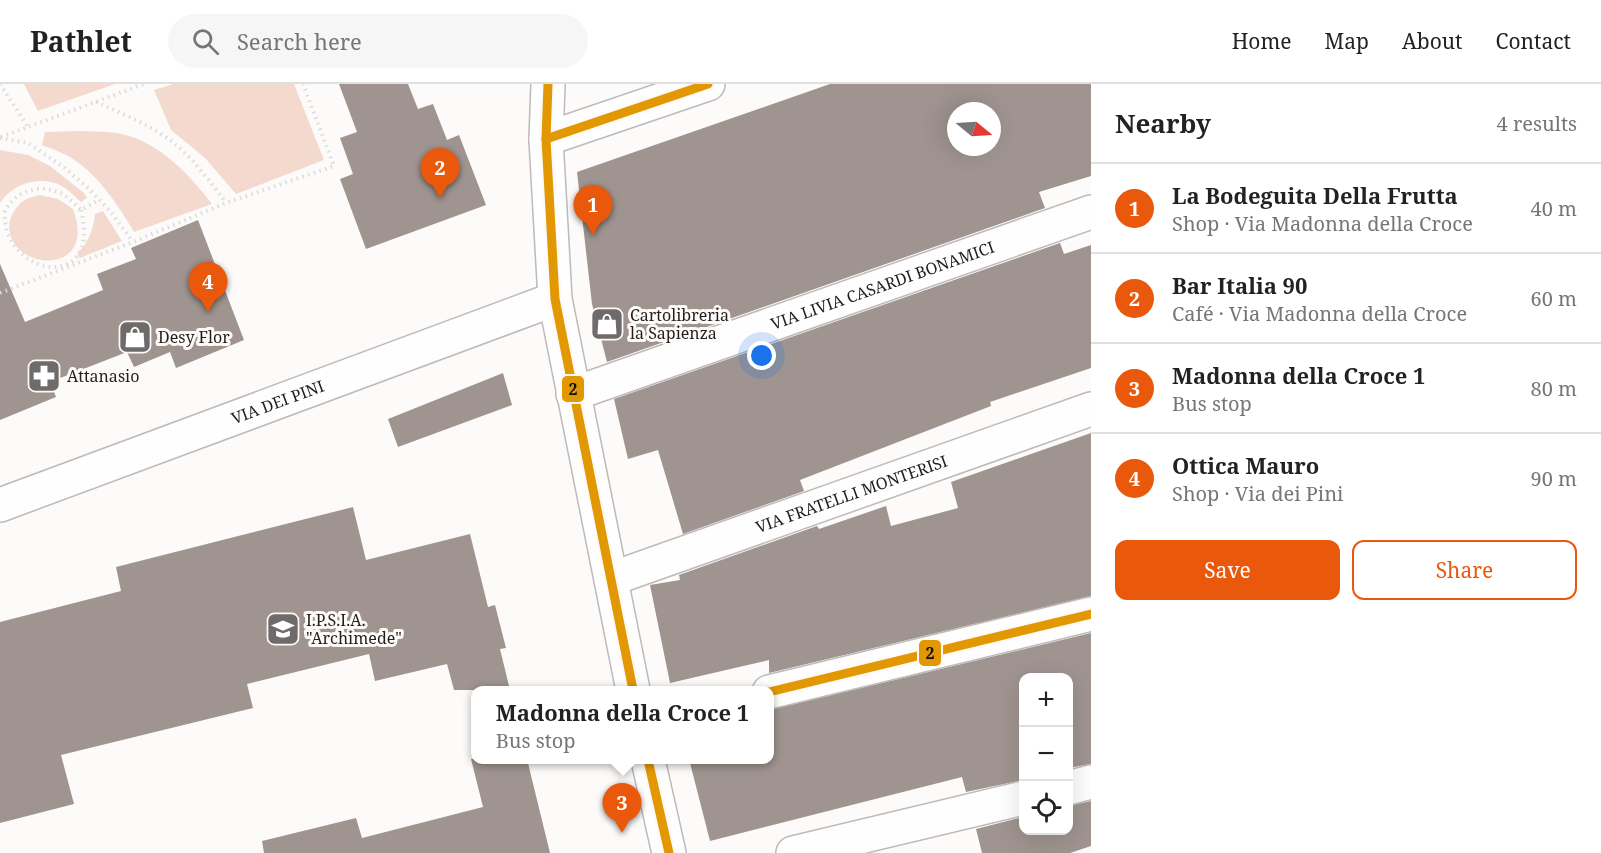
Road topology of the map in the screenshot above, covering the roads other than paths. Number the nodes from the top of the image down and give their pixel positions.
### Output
1 (548, 84) edge
2 (708, 84) edge
3 (546, 139) junction
4 (1091, 212) edge
5 (555, 299) junction
6 (573, 394) junction
7 (1091, 409) edge
8 (0, 505) edge
9 (610, 579) junction
10 (1091, 614) edge
11 (632, 686) edge
12 (774, 691) edge
13 (649, 764) edge
14 (1091, 782) edge
15 (1073, 787) edge
16 (1019, 799) edge
17 (669, 853) edge
18 (793, 853) edge

1 - 3 street
2 - 3 street
3 - 5 street
4 - 6 street, VIA LIVIA CASARDI BONAMICI
5 - 6 street
5 - 8 street, VIA DEI PINI
6 - 9 street
7 - 9 street, VIA FRATELLI MONTERISI
9 - 11 street
10 - 12 street
13 - 17 street
14 - 15 street
16 - 18 street

